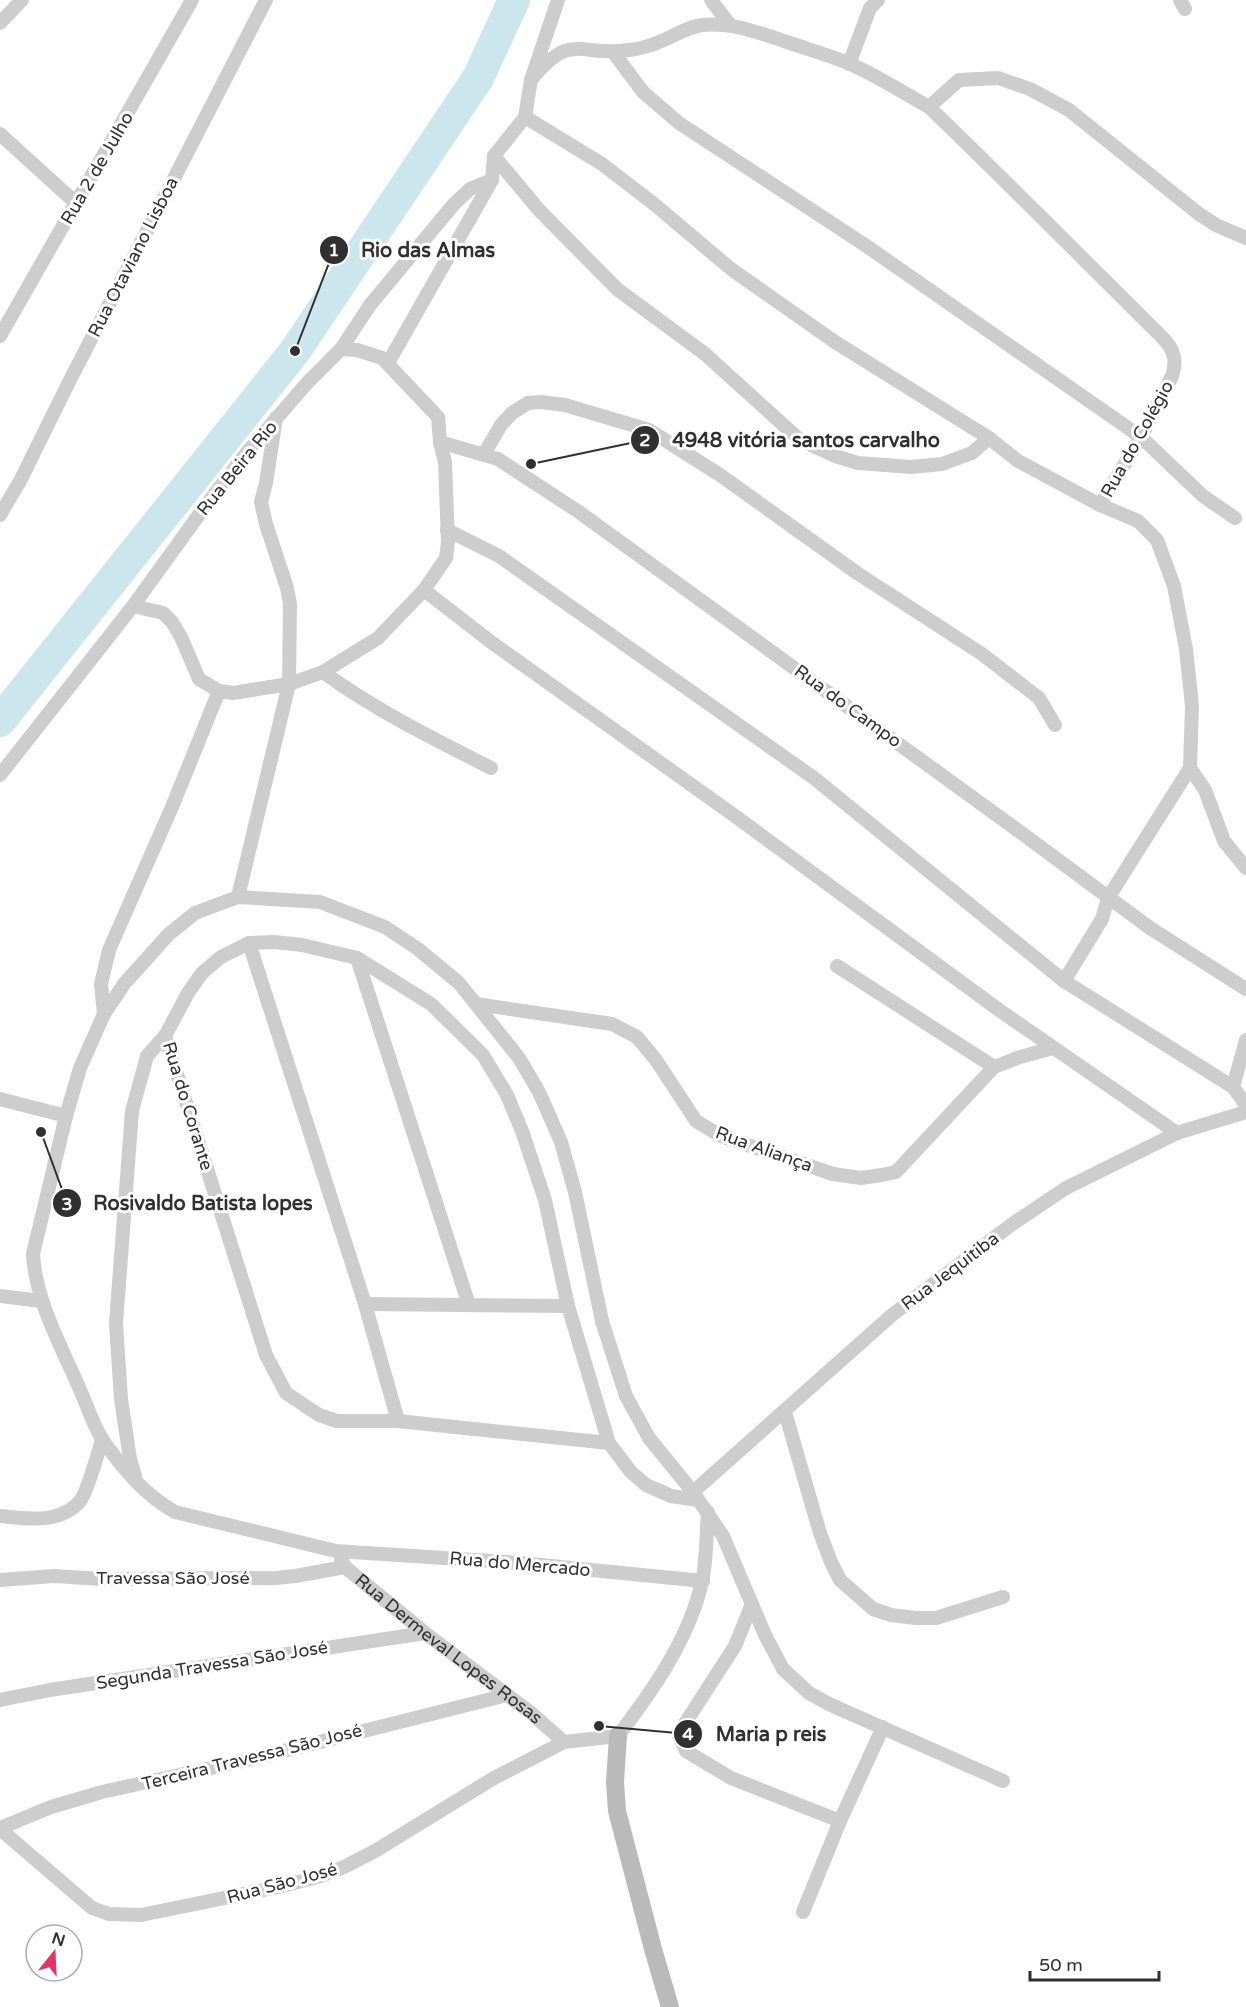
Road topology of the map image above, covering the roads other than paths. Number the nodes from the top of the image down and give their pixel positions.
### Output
1 (22, 0) edge
2 (192, 0) edge
3 (266, 0) edge
4 (558, 0) edge
5 (711, 0) edge
6 (878, 0) edge
7 (0, 23) edge
8 (730, 25) junction
9 (613, 52) junction
10 (849, 64) junction
11 (531, 80) junction
12 (929, 107) junction
13 (525, 117) junction
14 (0, 134) edge
15 (494, 156) junction
16 (492, 180) junction
17 (77, 204) junction
18 (1246, 238) edge
19 (5, 317) edge
20 (0, 336) edge
21 (341, 349) junction
22 (388, 363) junction
23 (276, 418) junction
24 (989, 438) junction
25 (1141, 438) junction
26 (440, 442) junction
27 (484, 454) junction
28 (1100, 505) junction
29 (0, 515) edge
30 (1235, 518) dead end
31 (447, 530) junction
32 (424, 590) junction
33 (133, 606) junction
34 (323, 672) junction
35 (289, 684) junction
36 (219, 691) junction
37 (1055, 725) dead end
38 (491, 768) dead end
39 (1190, 768) junction
40 (0, 776) edge
41 (1246, 868) edge
42 (238, 897) junction
43 (1108, 898) junction
44 (249, 943) junction
45 (357, 958) junction
46 (837, 966) dead end
47 (1064, 981) junction
48 (1246, 989) edge
49 (476, 1004) junction
50 (104, 1014) junction
51 (165, 1036) junction
52 (1246, 1040) edge
53 (1053, 1048) junction
54 (994, 1067) junction
55 (1233, 1087) junction
56 (0, 1099) edge
57 (1246, 1105) edge
58 (1246, 1112) edge
59 (66, 1116) junction
60 (1177, 1133) junction
61 (0, 1296) edge
62 (41, 1301) junction
63 (365, 1304) junction
64 (469, 1305) junction
65 (568, 1306) junction
66 (785, 1412) junction
67 (398, 1421) junction
68 (102, 1440) junction
69 (609, 1443) junction
70 (137, 1484) junction
71 (695, 1496) junction
72 (708, 1512) junction
73 (0, 1516) edge
74 (336, 1551) junction
75 (345, 1566) junction
76 (0, 1580) edge
77 (703, 1581) junction
78 (1003, 1597) dead end
79 (752, 1604) junction
80 (424, 1633) junction
81 (507, 1695) junction
82 (0, 1700) edge
83 (883, 1727) junction
84 (618, 1736) junction
85 (564, 1742) junction
86 (1003, 1781) dead end
87 (840, 1821) junction
88 (0, 1828) edge
89 (804, 1911) dead end
90 (670, 2007) edge

1 - 7 street
2 - 17 street, Rua 2 de Julho
3 - 29 street, Rua Otaviano Lisboa
4 - 11 street
5 - 8 street
6 - 10 street
8 - 9 street, Rua do Colégio
8 - 10 street, Rua do Colégio
9 - 11 street, Rua do Colégio
9 - 25 street
10 - 12 street, Rua do Colégio
11 - 13 street
12 - 18 street
12 - 25 street, Rua do Colégio
13 - 15 street
13 - 24 street
14 - 17 street
15 - 16 street
15 - 24 street
16 - 21 street, Rua Beira Rio
16 - 22 street
17 - 19 street, Rua 2 de Julho
19 - 20 street, Rua 2 de Julho
21 - 22 street
21 - 23 street, Rua Beira Rio
22 - 26 street
23 - 33 street, Rua Beira Rio
23 - 35 street
24 - 28 street
25 - 28 street, Rua do Colégio
25 - 30 street
26 - 27 street, Rua do Campo
26 - 31 street
27 - 37 street
27 - 43 street, Rua do Campo
28 - 39 street, Rua do Colégio
31 - 32 street
31 - 47 street
32 - 34 street
32 - 53 street
33 - 36 street
33 - 40 street, Rua Beira Rio
34 - 35 street
34 - 38 street
35 - 36 street
35 - 42 street
36 - 50 street
39 - 41 street
39 - 43 street
42 - 49 street
42 - 50 street
43 - 47 street
43 - 48 street, Rua do Campo
44 - 45 street, Rua do Corante
44 - 51 street, Rua do Corante
44 - 63 street
45 - 64 street
45 - 65 street, Rua do Corante
46 - 54 street
47 - 55 street
49 - 54 street, Rua Aliança
49 - 71 street
50 - 59 street
51 - 67 street, Rua do Corante
51 - 70 street
52 - 55 street
53 - 54 street, Rua Aliança
53 - 60 street
55 - 57 street
56 - 59 street
58 - 60 street, Rua Jequitiba
59 - 62 street
60 - 66 street, Rua Jequitiba
61 - 62 street
62 - 68 street
63 - 64 street
63 - 67 street
64 - 65 street
65 - 69 street, Rua do Corante
66 - 71 street, Rua Jequitiba
66 - 78 street
67 - 69 street, Rua do Corante
68 - 70 street
68 - 73 street
69 - 71 street
70 - 74 street
71 - 72 street
72 - 77 street
72 - 79 street
74 - 75 street, Rua Dermeval Lopes Rosas
74 - 77 street, Rua do Mercado
75 - 76 street, Travessa São José
75 - 80 street, Rua Dermeval Lopes Rosas
77 - 84 street
79 - 83 street
79 - 87 street
80 - 81 street, Rua Dermeval Lopes Rosas
80 - 82 street, Segunda Travessa São José
81 - 85 street, Rua Dermeval Lopes Rosas
81 - 88 street, Terceira Travessa São José
83 - 86 street
83 - 87 street
84 - 85 street
84 - 90 street
85 - 88 street, Rua São José
87 - 89 street

